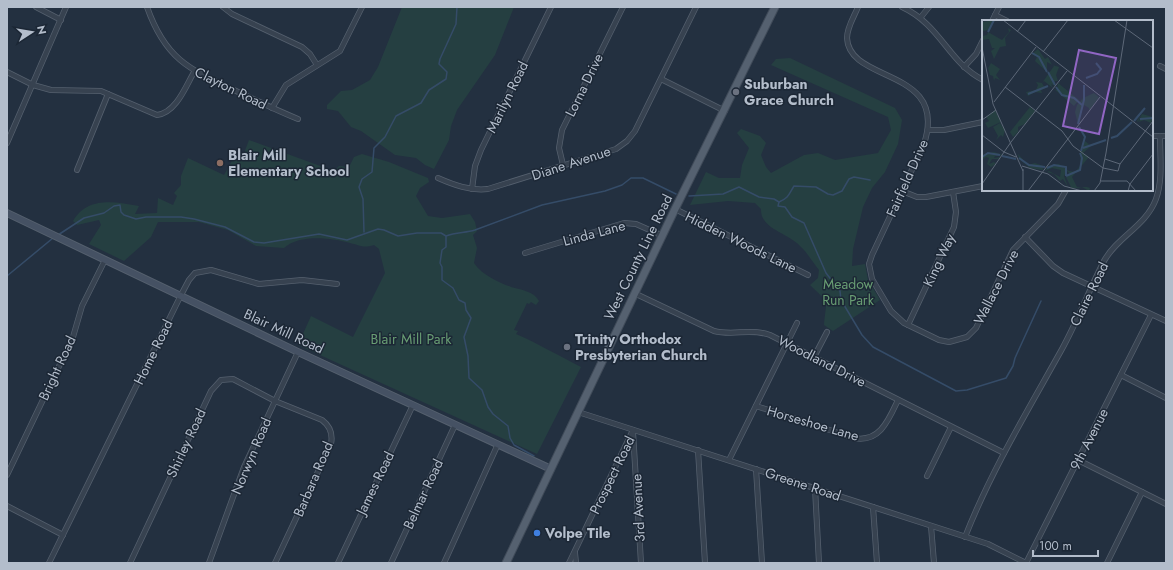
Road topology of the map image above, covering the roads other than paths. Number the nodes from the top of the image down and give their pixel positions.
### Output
1 (36, 7) edge
2 (66, 7) edge
3 (147, 7) edge
4 (223, 7) edge
5 (362, 7) edge
6 (551, 7) edge
7 (623, 7) edge
8 (696, 7) edge
9 (775, 7) edge
10 (858, 7) edge
11 (902, 7) edge
12 (929, 7) edge
13 (999, 7) edge
14 (995, 15) junction
15 (921, 17) junction
16 (62, 20) junction
17 (992, 20) edge
18 (1005, 20) edge
19 (982, 42) edge
20 (317, 65) junction
21 (964, 66) junction
22 (1160, 66) dead end
23 (1166, 69) edge
24 (7, 72) edge
25 (194, 72) junction
26 (661, 79) junction
27 (982, 79) edge
28 (33, 85) junction
29 (108, 94) junction
30 (272, 108) junction
31 (725, 111) junction
32 (298, 119) dead end
33 (982, 122) edge
34 (928, 130) junction
35 (1163, 136) edge
36 (7, 143) edge
37 (563, 165) junction
38 (77, 170) dead end
39 (438, 178) dead end
40 (982, 186) edge
41 (472, 189) junction
42 (902, 191) junction
43 (1065, 191) edge
44 (953, 192) junction
45 (675, 209) junction
46 (7, 213) edge
47 (663, 236) junction
48 (1025, 237) junction
49 (525, 253) dead end
50 (105, 260) junction
51 (808, 275) dead end
52 (337, 284) dead end
53 (1092, 287) junction
54 (634, 293) junction
55 (181, 295) junction
56 (1151, 315) junction
57 (1166, 321) edge
58 (797, 323) dead end
59 (908, 325) junction
60 (827, 332) dead end
61 (787, 343) junction
62 (298, 352) junction
63 (814, 357) junction
64 (1121, 375) junction
65 (1166, 398) edge
66 (898, 400) junction
67 (275, 401) junction
68 (413, 405) junction
69 (756, 406) junction
70 (578, 412) junction
71 (455, 425) junction
72 (951, 427) junction
73 (633, 430) junction
74 (498, 444) junction
75 (698, 450) junction
76 (1004, 453) junction
77 (729, 460) junction
78 (1078, 460) junction
79 (551, 469) junction
80 (756, 469) junction
81 (7, 474) edge
82 (927, 476) dead end
83 (815, 488) junction
84 (1142, 492) junction
85 (1166, 504) edge
86 (7, 506) edge
87 (873, 507) junction
88 (931, 526) junction
89 (63, 535) junction
90 (965, 537) junction
91 (575, 551) junction
92 (49, 563) edge
93 (130, 563) edge
94 (209, 563) edge
95 (275, 563) edge
96 (338, 563) edge
97 (391, 563) edge
98 (444, 563) edge
99 (506, 563) edge
100 (569, 563) edge
101 (576, 563) edge
102 (642, 563) edge
103 (705, 563) edge
104 (762, 563) edge
105 (819, 563) edge
106 (877, 563) edge
107 (934, 563) edge
108 (1026, 563) edge
109 (1107, 563) edge

1 - 16 street
2 - 16 street
3 - 25 street, Clayton Road
4 - 20 street
5 - 20 street
6 - 41 street, Marilyn Road
7 - 37 street, Lorna Drive
8 - 26 street, Diane Avenue
9 - 31 main road, West County Line Road
10 - 34 street, Fairfield Drive
11 - 15 street
12 - 15 street
13 - 14 street
14 - 17 street
14 - 18 street
15 - 21 street
16 - 28 street
19 - 21 street
20 - 30 street
21 - 27 street
22 - 23 street
24 - 28 street
25 - 29 street
25 - 30 street, Clayton Road
26 - 31 street
26 - 37 street, Diane Avenue
28 - 29 street
28 - 36 street
29 - 38 street
30 - 32 street, Clayton Road
31 - 45 main road, West County Line Road
33 - 34 street
34 - 42 street, Fairfield Drive
35 - 53 street, Claire Road
37 - 41 street, Diane Avenue
39 - 41 street, Diane Avenue
40 - 44 street
42 - 44 street
42 - 59 street, Fairfield Drive
43 - 48 street, Wallace Drive
44 - 59 street, King Way
45 - 47 main road, West County Line Road
45 - 51 street, Hidden Woods Lane
46 - 50 main road, Blair Mill Road
47 - 49 street, Linda Lane
47 - 54 main road, West County Line Road
48 - 53 street
48 - 59 street, Wallace Drive
50 - 55 main road, Blair Mill Road
50 - 81 street, Bright Road
52 - 55 street, Home Road
53 - 56 street
53 - 76 street, Claire Road
54 - 61 street, Woodland Drive
54 - 70 main road, West County Line Road
55 - 62 main road, Blair Mill Road
55 - 89 street, Home Road
56 - 57 street
56 - 64 street, 9th Avenue
58 - 61 street
60 - 63 street
61 - 63 street, Woodland Drive
61 - 69 street
62 - 67 street, Norwyn Road
62 - 68 main road, Blair Mill Road
63 - 66 street, Woodland Drive
64 - 65 street
64 - 78 street, 9th Avenue
66 - 69 street, Horseshoe Lane
66 - 72 street, Woodland Drive
67 - 93 street, Shirley Road
67 - 94 street, Norwyn Road
67 - 95 street, Barbara Road
68 - 71 main road, Blair Mill Road
68 - 96 street, James Road
69 - 77 street
70 - 73 street, Greene Road
70 - 79 main road, West County Line Road
71 - 74 main road, Blair Mill Road
71 - 97 street, Belmar Road
72 - 76 street, Woodland Drive
72 - 82 street
73 - 75 street, Greene Road
73 - 91 street, Prospect Road
73 - 102 street, 3rd Avenue
74 - 79 main road, Blair Mill Road
74 - 98 street
75 - 77 street, Greene Road
75 - 103 street
76 - 90 street, Claire Road
77 - 80 street, Greene Road
78 - 84 street
78 - 108 street, 9th Avenue
79 - 99 main road, West County Line Road
80 - 83 street, Greene Road
80 - 104 street
83 - 87 street, Greene Road
83 - 105 street
84 - 85 street
84 - 109 street
86 - 89 street
87 - 88 street, Greene Road
87 - 106 street
88 - 90 street, Greene Road
88 - 107 street
89 - 92 street, Home Road
90 - 108 street, Greene Road
91 - 100 street, Prospect Road
91 - 101 street

